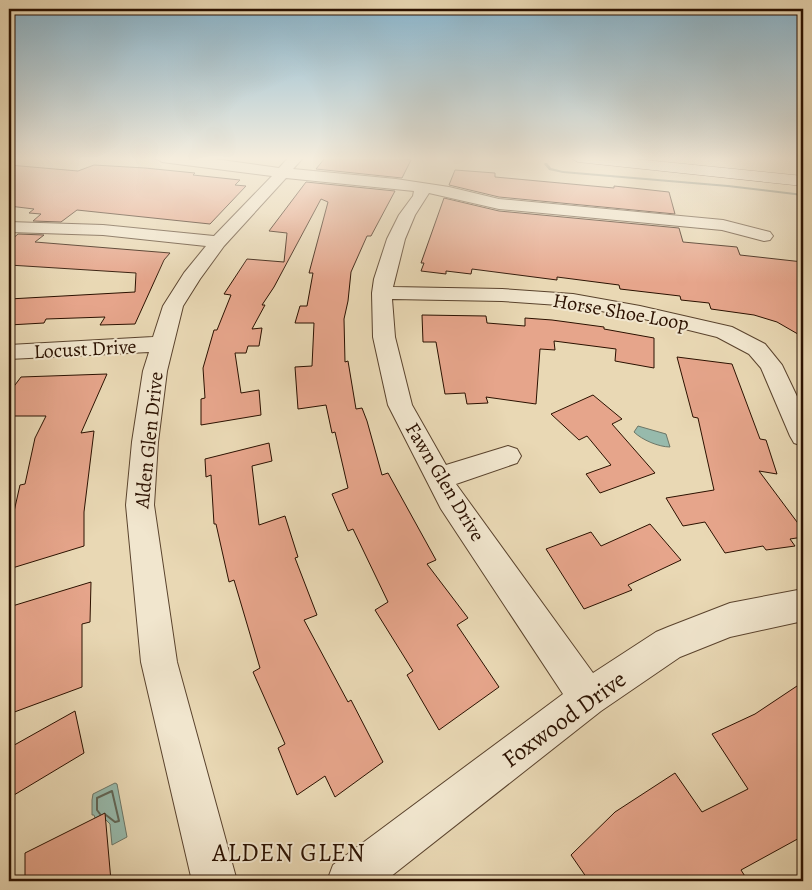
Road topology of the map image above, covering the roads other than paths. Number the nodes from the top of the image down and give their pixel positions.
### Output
1 (258, 200) edge
2 (418, 200) edge
3 (480, 200) edge
4 (9, 227) edge
5 (764, 236) dead end
6 (218, 242) junction
7 (382, 293) junction
8 (162, 344) junction
9 (9, 352) edge
10 (803, 436) edge
11 (508, 456) dead end
12 (438, 479) junction
13 (803, 605) edge
14 (588, 698) junction
15 (214, 881) edge
16 (350, 881) edge

1 - 6 street, Alden Glen Drive
2 - 7 street, Fawn Glen Drive
3 - 5 street
4 - 6 street
6 - 8 street, Alden Glen Drive
7 - 10 street, Horse Shoe Loop
7 - 12 street, Fawn Glen Drive
8 - 9 street, Locust Drive
8 - 15 street, Alden Glen Drive
11 - 12 street
12 - 14 street, Fawn Glen Drive
13 - 14 street, Foxwood Drive
14 - 16 street, Foxwood Drive

